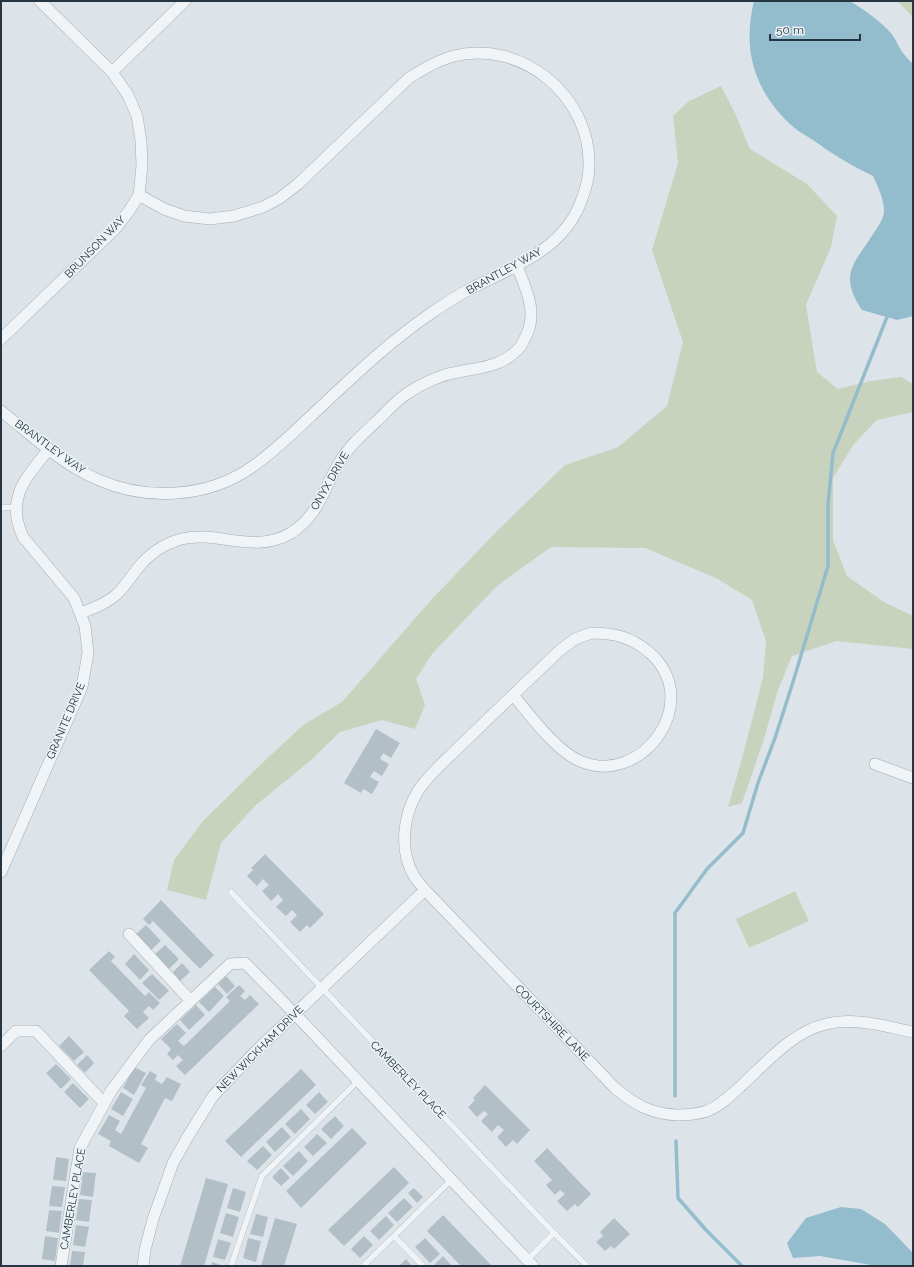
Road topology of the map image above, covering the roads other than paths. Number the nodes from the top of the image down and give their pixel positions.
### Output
1 (40, 1) edge
2 (185, 1) edge
3 (112, 72) junction
4 (139, 195) junction
5 (517, 266) junction
6 (1, 339) edge
7 (1, 411) edge
8 (49, 449) junction
9 (16, 507) junction
10 (1, 508) edge
11 (81, 613) junction
12 (513, 695) junction
13 (875, 764) dead end
14 (913, 778) edge
15 (1, 872) edge
16 (425, 890) junction
17 (231, 892) dead end
18 (129, 934) dead end
19 (321, 988) junction
20 (191, 1001) junction
21 (295, 1014) junction
22 (913, 1032) edge
23 (1, 1046) edge
24 (358, 1081) junction
25 (104, 1103) junction
26 (451, 1180) junction
27 (554, 1233) junction
28 (394, 1236) junction
29 (530, 1263) edge
30 (364, 1265) edge
31 (61, 1266) edge
32 (143, 1266) edge
33 (231, 1266) edge
34 (423, 1266) edge
35 (587, 1266) edge

1 - 3 street, BRUNSON WAY
2 - 3 street
3 - 4 street, BRUNSON WAY
4 - 5 street, BRANTLEY WAY
4 - 6 street, BRUNSON WAY
5 - 8 street, BRANTLEY WAY
5 - 11 street, ONYX DRIVE
7 - 8 street, BRANTLEY WAY
8 - 9 street, GRANITE DRIVE
9 - 10 lane
9 - 11 street, GRANITE DRIVE
11 - 15 street, GRANITE DRIVE
12 - 12 street, COURTSHIRE LANE
12 - 16 street, COURTSHIRE LANE
13 - 14 street
16 - 19 street, NEW WICKHAM DRIVE
16 - 22 street, COURTSHIRE LANE
17 - 19 lane, CAMBERLEY PLACE
18 - 20 street
19 - 21 street, NEW WICKHAM DRIVE
19 - 27 lane, CAMBERLEY PLACE
20 - 21 street, CAMBERLEY PLACE
20 - 25 street, CAMBERLEY PLACE
21 - 24 street, CAMBERLEY PLACE
21 - 32 street, NEW WICKHAM DRIVE
23 - 25 street
24 - 26 street, CAMBERLEY PLACE
24 - 33 lane
25 - 31 street, CAMBERLEY PLACE
26 - 28 lane
26 - 29 street, CAMBERLEY PLACE
27 - 29 lane
27 - 35 lane, CAMBERLEY PLACE
28 - 30 lane
28 - 34 lane

